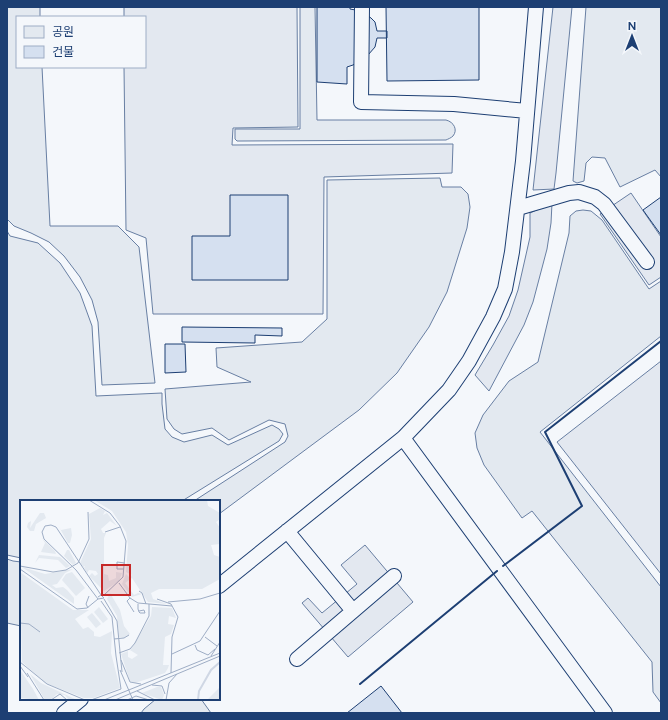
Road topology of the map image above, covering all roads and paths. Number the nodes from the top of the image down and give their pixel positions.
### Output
1 (362, 7) edge
2 (536, 7) edge
3 (527, 111) junction
4 (518, 208) junction
5 (646, 262) dead end
6 (403, 438) junction
7 (287, 531) junction
8 (394, 576) dead end
9 (220, 585) edge
10 (353, 611) junction
11 (297, 659) dead end
12 (80, 700) edge
13 (64, 713) edge
14 (605, 713) edge

1 - 3 lane
2 - 3 lane
3 - 4 lane
4 - 5 lane
4 - 6 lane
6 - 7 lane
6 - 14 lane
7 - 9 lane
7 - 10 lane
8 - 10 lane
10 - 11 lane
12 - 13 lane

